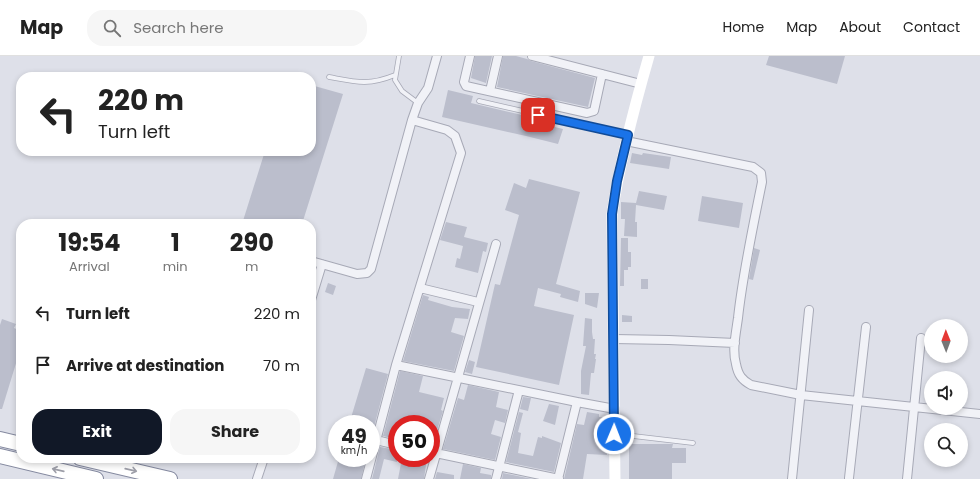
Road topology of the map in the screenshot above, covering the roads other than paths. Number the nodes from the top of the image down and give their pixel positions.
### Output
1 (399, 56) edge
2 (437, 56) edge
3 (470, 56) edge
4 (498, 56) edge
5 (532, 56) edge
6 (649, 56) edge
7 (602, 74) junction
8 (395, 75) junction
9 (329, 77) dead end
10 (641, 84) junction
11 (490, 92) junction
12 (479, 101) dead end
13 (418, 103) junction
14 (412, 120) junction
15 (627, 138) junction
16 (496, 244) dead end
17 (316, 262) edge
18 (322, 264) junction
19 (316, 284) edge
20 (420, 288) junction
21 (478, 302) junction
22 (809, 310) dead end
23 (866, 327) dead end
24 (921, 338) dead end
25 (614, 339) junction
26 (735, 343) junction
27 (396, 365) junction
28 (457, 378) junction
29 (519, 390) junction
30 (801, 394) junction
31 (858, 401) junction
32 (577, 402) junction
33 (914, 407) junction
34 (615, 409) junction
35 (980, 414) edge
36 (380, 425) edge
37 (440, 431) edge
38 (614, 434) junction
39 (0, 439) edge
40 (16, 443) edge
41 (693, 443) dead end
42 (440, 454) edge
43 (0, 456) edge
44 (16, 460) edge
45 (29, 463) edge
46 (101, 463) edge
47 (262, 463) edge
48 (369, 467) edge
49 (430, 467) edge
50 (499, 467) junction
51 (849, 478) dead end
52 (96, 479) edge
53 (170, 479) edge
54 (257, 479) edge
55 (366, 479) edge
56 (428, 479) edge
57 (496, 479) edge
58 (558, 479) edge
59 (615, 479) edge
60 (792, 479) edge
61 (907, 479) edge

1 - 8 lane
2 - 13 street
3 - 11 street
4 - 11 street
5 - 7 street
6 - 10 main road
7 - 10 street
7 - 11 street
8 - 9 lane
8 - 13 lane
10 - 15 main road
12 - 15 lane
13 - 14 street
14 - 18 street
14 - 20 street
15 - 25 main road
15 - 26 street
16 - 21 street
17 - 18 street
18 - 19 street
20 - 21 street
20 - 27 street
21 - 28 street
22 - 30 street
23 - 31 street
24 - 33 street
25 - 26 street
25 - 34 main road
26 - 30 street
27 - 28 street
27 - 36 street
28 - 29 street
28 - 37 street
29 - 32 street
29 - 50 street
30 - 31 street
30 - 60 street
31 - 33 street
31 - 51 street
32 - 34 street
32 - 58 street
33 - 35 street
33 - 61 street
34 - 38 main road
38 - 41 lane
38 - 59 main road
39 - 40 highway
42 - 50 street
44 -> 43 highway
52 -> 45 highway
46 -> 53 highway
47 - 54 street
48 - 55 street
49 - 56 street
50 - 57 street
50 - 58 street

